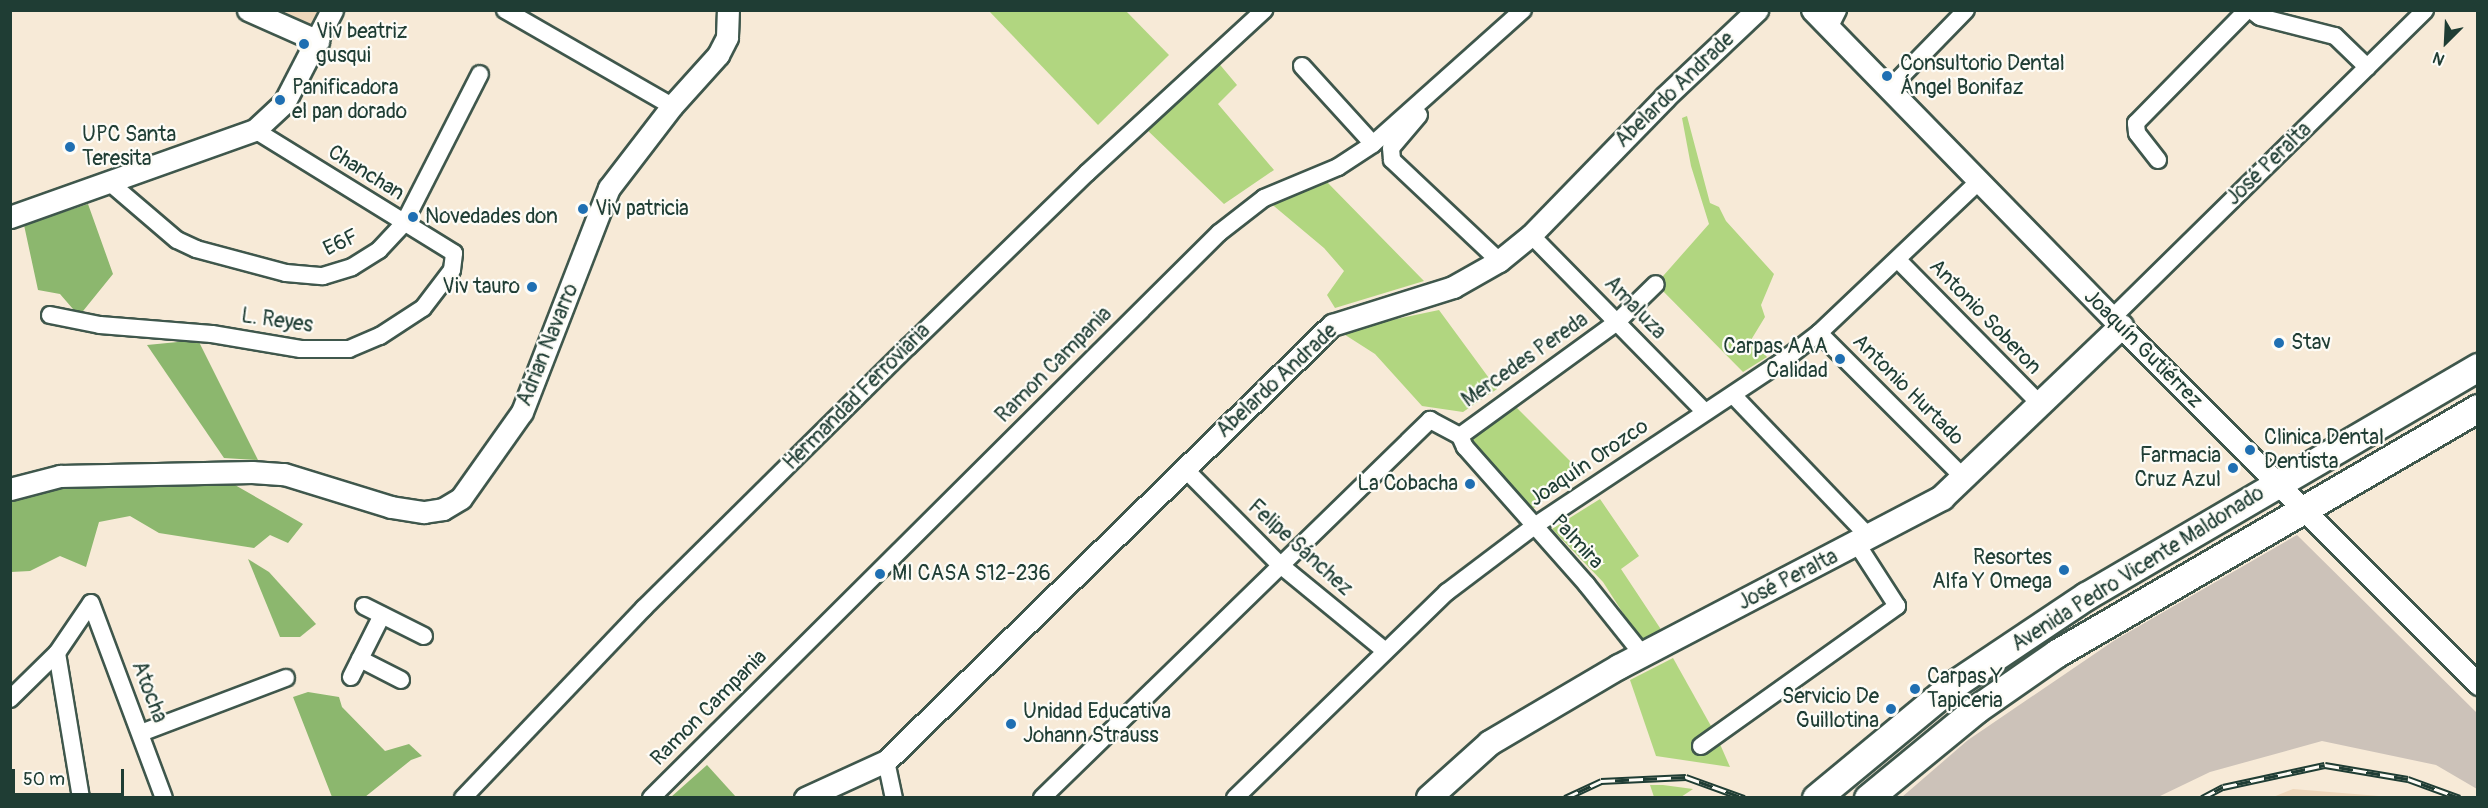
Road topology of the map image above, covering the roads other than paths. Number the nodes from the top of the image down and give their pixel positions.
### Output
1 (248, 10) edge
2 (332, 10) edge
3 (505, 10) edge
4 (728, 10) edge
5 (1264, 10) edge
6 (1522, 10) edge
7 (1757, 10) edge
8 (1812, 10) edge
9 (1966, 10) edge
10 (2249, 10) edge
11 (2425, 10) edge
12 (1833, 19) edge
13 (318, 41) junction
14 (1302, 66) dead end
15 (2367, 68) junction
16 (480, 74) dead end
17 (1889, 89) junction
18 (1423, 102) junction
19 (672, 106) junction
20 (255, 130) junction
21 (1373, 144) junction
22 (2158, 160) dead end
23 (1978, 181) junction
24 (109, 182) junction
25 (10, 217) edge
26 (404, 223) junction
27 (1531, 235) junction
28 (454, 253) joint
29 (1898, 260) junction
30 (1499, 261) junction
31 (1656, 284) dead end
32 (50, 315) dead end
33 (1617, 322) junction
34 (2116, 322) junction
35 (1819, 333) junction
36 (2478, 367) edge
37 (1733, 395) junction
38 (2040, 405) junction
39 (2478, 408) edge
40 (1706, 412) junction
41 (1460, 436) junction
42 (1190, 474) dead end
43 (1965, 479) junction
44 (2279, 483) junction
45 (10, 489) edge
46 (2303, 508) junction
47 (1533, 527) junction
48 (1864, 542) junction
49 (1278, 564) junction
50 (364, 606) dead end
51 (382, 615) junction
52 (423, 636) dead end
53 (1384, 650) junction
54 (57, 653) junction
55 (1642, 654) junction
56 (360, 659) junction
57 (351, 677) dead end
58 (286, 678) dead end
59 (401, 680) dead end
60 (2478, 684) edge
61 (10, 699) edge
62 (141, 733) junction
63 (1701, 746) dead end
64 (886, 761) junction
65 (81, 798) edge
66 (164, 798) edge
67 (463, 798) edge
68 (651, 798) edge
69 (806, 798) edge
70 (894, 798) edge
71 (1042, 798) edge
72 (1235, 798) edge
73 (1429, 798) edge
74 (1816, 798) edge
75 (1868, 798) edge

1 - 13 street
2 - 13 street
3 - 19 street
4 - 19 street, Adrian Navarro
5 - 67 street, Hermandad Ferroviaria
6 - 18 street, Ramon Campania
7 - 27 street, Abelardo Andrade
8 - 12 street, Joaquín Gutiérrez
9 - 17 street
10 - 15 street
10 - 22 street
11 - 15 street, José Peralta
12 - 17 street, Joaquín Gutiérrez
13 - 20 street
14 - 21 street
15 - 34 street, José Peralta
16 - 26 street, E6F
17 - 23 street, Joaquín Gutiérrez
18 - 21 street, Ramon Campania
18 - 30 street
19 - 45 street, Adrian Navarro
20 - 24 street
20 - 26 street, Chanchan
21 - 68 street, Ramon Campania
23 - 29 street, Joaquín Orozco
23 - 34 street, Joaquín Gutiérrez
24 - 25 street
24 - 26 street, E6F
26 - 28 street, Chanchan
27 - 30 street, Abelardo Andrade
27 - 33 street, Amaluza
28 - 32 street, L. Reyes
29 - 35 street, Joaquín Orozco
29 - 38 street, Antonio Soberon
30 - 64 street, Abelardo Andrade
31 - 33 street, Mercedes Pereda
33 - 40 street, Amaluza
33 - 41 street, Mercedes Pereda
34 - 38 main road, José Peralta
34 - 44 street, Joaquín Gutiérrez
35 - 37 street, Joaquín Orozco
35 - 43 street, Antonio Hurtado
36 - 44 main road, Avenida Pedro Vicente Maldonado
37 - 40 street, Joaquín Orozco
37 - 48 street
38 - 43 main road, José Peralta
39 - 46 main road, Avenida Pedro Vicente Maldonado
40 - 47 street, Joaquín Orozco
41 - 47 street, Palmira
41 - 49 street, Palmira
42 - 49 street, Felipe Sánchez
43 - 48 main road, José Peralta
44 - 46 street, Joaquín Gutiérrez
44 - 74 main road, Avenida Pedro Vicente Maldonado
46 - 60 street, Joaquín Gutiérrez
46 - 75 main road, Avenida Pedro Vicente Maldonado
47 - 53 street, Joaquín Orozco
47 - 55 street, Palmira
48 - 55 main road, José Peralta
48 - 63 street
49 - 53 street, Felipe Sánchez
49 - 71 street
50 - 51 street
51 - 52 street
51 - 56 street
53 - 72 street, Joaquín Orozco
54 - 61 street
54 - 62 street, Atocha
54 - 65 street
55 - 73 main road, José Peralta
56 - 57 street
56 - 59 street
58 - 62 street
62 - 66 street, Atocha
64 - 69 street
64 - 70 street

